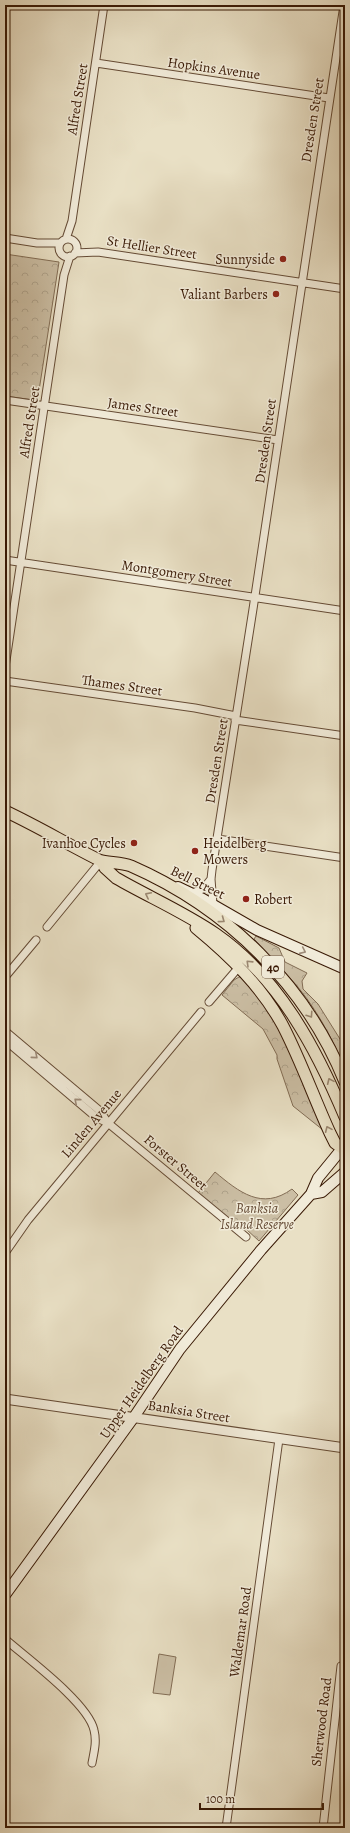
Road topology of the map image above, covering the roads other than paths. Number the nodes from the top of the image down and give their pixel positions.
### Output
1 (104, 5) edge
2 (344, 6) edge
3 (96, 63) junction
4 (329, 98) junction
5 (5, 238) edge
6 (68, 247) junction
7 (302, 283) junction
8 (345, 290) edge
9 (5, 400) edge
10 (45, 406) junction
11 (278, 440) junction
12 (5, 560) edge
13 (21, 562) junction
14 (255, 598) junction
15 (345, 611) edge
16 (5, 667) edge
17 (5, 681) edge
18 (235, 718) junction
19 (345, 736) edge
20 (5, 811) edge
21 (218, 839) junction
22 (345, 858) edge
23 (101, 861) junction
24 (211, 878) junction
25 (166, 884) junction
26 (192, 893) junction
27 (213, 904) junction
28 (182, 913) junction
29 (47, 927) dead end
30 (36, 940) dead end
31 (239, 968) junction
32 (345, 969) edge
33 (5, 977) edge
34 (209, 1002) dead end
35 (201, 1012) dead end
36 (5, 1031) edge
37 (5, 1040) edge
38 (345, 1082) edge
39 (345, 1117) edge
40 (108, 1123) junction
41 (344, 1147) edge
42 (322, 1173) junction
43 (342, 1174) edge
44 (311, 1194) junction
45 (246, 1237) dead end
46 (5, 1253) edge
47 (5, 1399) edge
48 (134, 1417) junction
49 (279, 1439) junction
50 (345, 1448) edge
51 (5, 1595) edge
52 (5, 1639) edge
53 (341, 1666) dead end
54 (92, 1763) dead end
55 (226, 1828) edge
56 (322, 1828) edge

1 - 3 street, Alfred Street
2 - 4 street, Dresden Street
3 - 4 street, Hopkins Avenue
3 - 6 street, Alfred Street
4 - 7 street, Dresden Street
5 - 6 street, St Hellier Street
6 - 7 street, St Hellier Street
6 - 10 street, Alfred Street
7 - 8 street, St Hellier Street
7 - 11 street, Dresden Street
9 - 10 street, James Street
10 - 11 street, James Street
10 - 13 street, Alfred Street
11 - 14 street, Dresden Street
12 - 13 street, Montgomery Street
13 - 14 street, Montgomery Street
13 - 16 street, Alfred Street
14 - 15 street, Montgomery Street
14 - 18 street, Dresden Street
17 - 18 street, Thames Street
18 - 19 street, Thames Street
18 - 21 street, Dresden Street
20 - 23 highway, Bell Street / 40
21 - 22 street
21 - 24 street, Dresden Street
23 - 25 highway, Bell Street / 40
28 -> 23 highway, Bell Street / 40
23 - 29 street
24 - 26 street
24 - 27 street, Dresden Street
25 - 26 main road, Bell Street
25 -> 38 highway, 40
26 - 27 main road, Bell Street
27 -> 32 main road, Bell Street
28 - 31 highway
39 -> 28 highway, 40
30 - 33 street
31 - 34 street
41 -> 31 highway
35 - 40 street, Linden Avenue
36 -> 40 street, Forster Street
40 -> 37 street, Forster Street
40 - 45 street, Forster Street
40 - 46 street, Linden Avenue
41 - 42 main road, Upper Heidelberg Road
42 - 43 main road
42 - 44 main road, Upper Heidelberg Road
43 - 44 main road, Upper Heidelberg Road
44 - 48 main road, Upper Heidelberg Road
47 - 48 street, Banksia Street
48 - 49 street, Banksia Street
48 - 51 main road, Upper Heidelberg Road
49 - 50 street, Banksia Street
49 - 55 street, Waldemar Road
52 - 54 street
53 - 56 street, Sherwood Road

